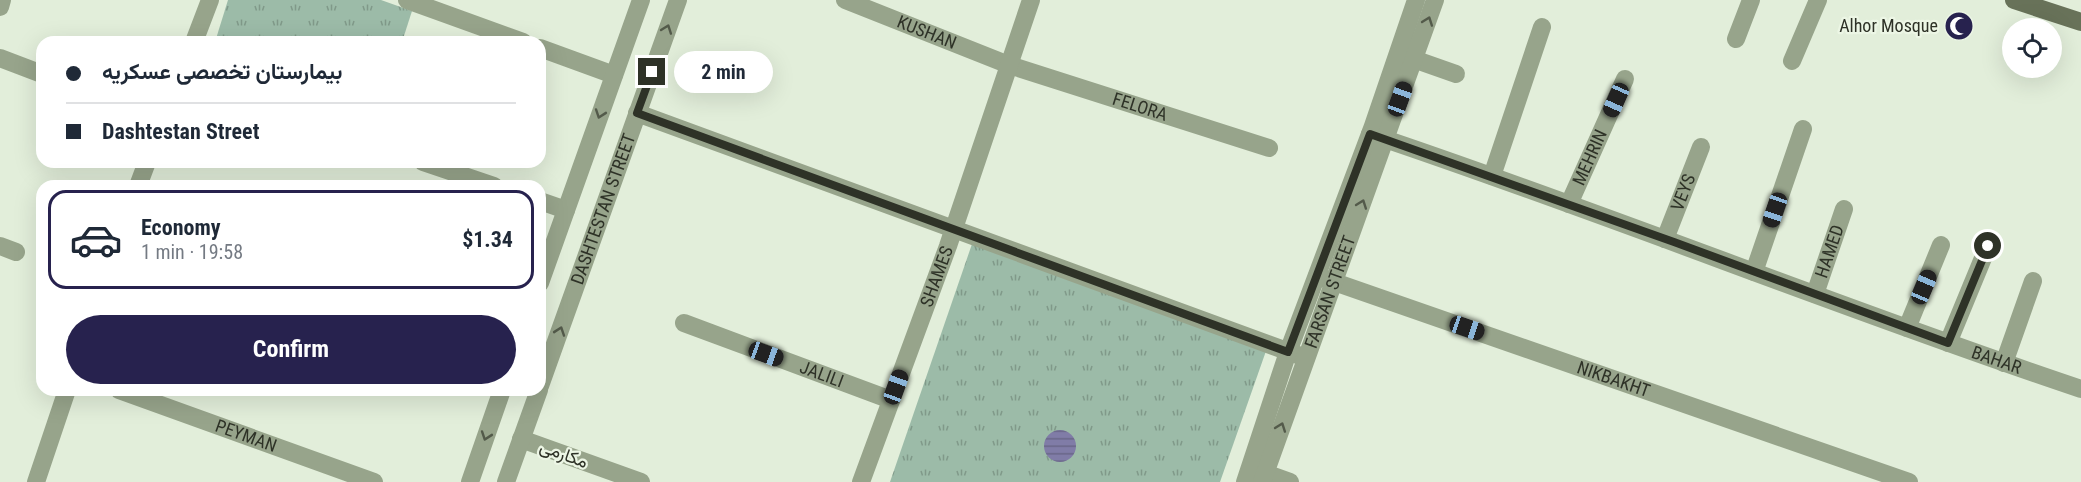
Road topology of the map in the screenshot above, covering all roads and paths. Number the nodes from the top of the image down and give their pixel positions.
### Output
1 (2, 0) edge
2 (210, 0) edge
3 (407, 0) edge
4 (641, 0) edge
5 (678, 0) edge
6 (845, 0) edge
7 (1031, 0) edge
8 (1416, 0) edge
9 (1435, 0) edge
10 (1751, 0) edge
11 (1818, 0) edge
12 (2014, 0) edge
13 (0, 7) edge
14 (2081, 22) edge
15 (1542, 27) dead end
16 (196, 36) edge
17 (506, 36) edge
18 (1736, 39) dead end
19 (546, 50) edge
20 (1406, 56) junction
21 (0, 58) edge
22 (1792, 61) dead end
23 (1009, 65) junction
24 (36, 72) edge
25 (1456, 74) dead end
26 (614, 75) junction
27 (1625, 79) dead end
28 (637, 113) junction
29 (1803, 129) dead end
30 (1378, 136) junction
31 (1701, 147) dead end
32 (1269, 148) dead end
33 (441, 168) edge
34 (1492, 177) junction
35 (476, 180) edge
36 (546, 203) edge
37 (1569, 204) junction
38 (1844, 209) dead end
39 (566, 210) junction
40 (953, 229) junction
41 (1665, 239) junction
42 (1941, 245) dead end
43 (1988, 246) dead end
44 (546, 266) edge
45 (1754, 272) junction
46 (1325, 278) junction
47 (2033, 281) dead end
48 (1815, 294) junction
49 (684, 323) dead end
50 (1907, 328) junction
51 (1948, 343) junction
52 (1288, 352) junction
53 (1306, 358) junction
54 (2004, 363) junction
55 (546, 368) edge
56 (2081, 388) edge
57 (65, 396) edge
58 (136, 396) edge
59 (500, 396) edge
60 (536, 396) edge
61 (891, 400) junction
62 (521, 439) junction
63 (1263, 478) edge
64 (36, 482) edge
65 (374, 482) edge
66 (470, 482) edge
67 (506, 482) edge
68 (641, 482) edge
69 (861, 482) edge
70 (1245, 482) edge
71 (1290, 482) edge
72 (1909, 482) edge

1 - 13 street
2 - 16 street
3 - 17 street
4 - 26 street, DASHTESTAN STREET
28 -> 5 street, DASHTESTAN STREET
6 - 23 street, KUSHAN
7 - 23 street, SHAMES
8 - 20 street, FARSAN STREET
20 -> 9 street, FARSAN STREET
10 - 18 street
11 - 22 street
12 - 14 main road
15 - 34 street
19 - 26 street
20 - 25 street
20 - 30 street, FARSAN STREET
21 - 24 street
23 - 32 street, FELORA
23 - 40 street, SHAMES
26 -> 39 street, DASHTESTAN STREET
27 - 37 street, MEHRIN
28 - 40 street
55 -> 28 street, DASHTESTAN STREET
29 - 45 street
30 - 34 street, BAHAR
30 - 46 street, FARSAN STREET
31 - 41 street, VEYS
33 - 35 street
34 - 37 street, BAHAR
36 - 39 street
37 - 41 street, BAHAR
38 - 48 street, HAMED
39 - 44 street, DASHTESTAN STREET
40 - 52 street
40 - 61 street, SHAMES
41 - 45 street, BAHAR
42 - 50 street
43 - 51 street
45 - 48 street, BAHAR
46 - 52 street, FARSAN STREET
46 - 53 street, FARSAN STREET
46 - 72 street, NIKBAKHT
47 - 54 street
48 - 50 street, BAHAR
49 - 61 street, JALILI
50 - 51 street, BAHAR
51 - 54 street, BAHAR
52 - 53 street
52 - 70 street, FARSAN STREET
63 -> 53 street, FARSAN STREET
54 - 56 street, BAHAR
57 - 64 street
58 - 65 street, PEYMAN
59 -> 66 street
60 - 62 street, DASHTESTAN STREET
61 - 69 street, SHAMES
62 - 67 street, DASHTESTAN STREET
62 - 68 street, مکارمی
63 - 71 street

